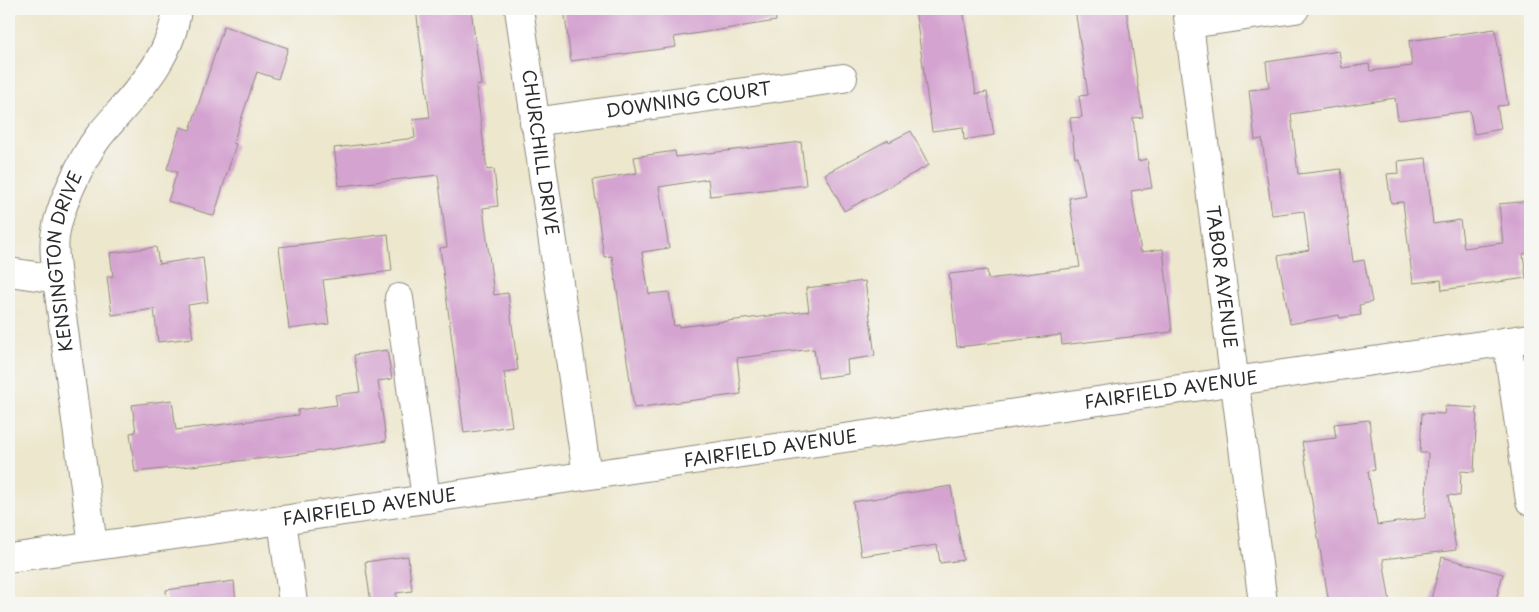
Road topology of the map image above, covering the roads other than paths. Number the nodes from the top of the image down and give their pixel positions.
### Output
1 (177, 9) edge
2 (519, 9) edge
3 (1295, 9) edge
4 (1188, 17) edge
5 (843, 78) dead end
6 (534, 122) junction
7 (9, 272) edge
8 (57, 279) junction
9 (399, 298) dead end
10 (1519, 340) edge
11 (1233, 381) junction
12 (587, 475) junction
13 (426, 499) junction
14 (1530, 501) edge
15 (282, 520) junction
16 (93, 546) junction
17 (9, 558) edge
18 (293, 603) edge
19 (1263, 603) edge

1 - 8 street, KENSINGTON DRIVE
2 - 6 street, CHURCHILL DRIVE
3 - 4 street
4 - 11 street, TABOR AVENUE
5 - 6 street, DOWNING COURT
6 - 12 street, CHURCHILL DRIVE
7 - 8 street
8 - 16 street, KENSINGTON DRIVE
9 - 13 street
10 - 11 street, FAIRFIELD AVENUE
10 - 14 street
11 - 12 street, FAIRFIELD AVENUE
11 - 19 street, TABOR AVENUE
12 - 13 street, FAIRFIELD AVENUE
13 - 15 street, FAIRFIELD AVENUE
15 - 16 street, FAIRFIELD AVENUE
15 - 18 street
16 - 17 street, FAIRFIELD AVENUE

